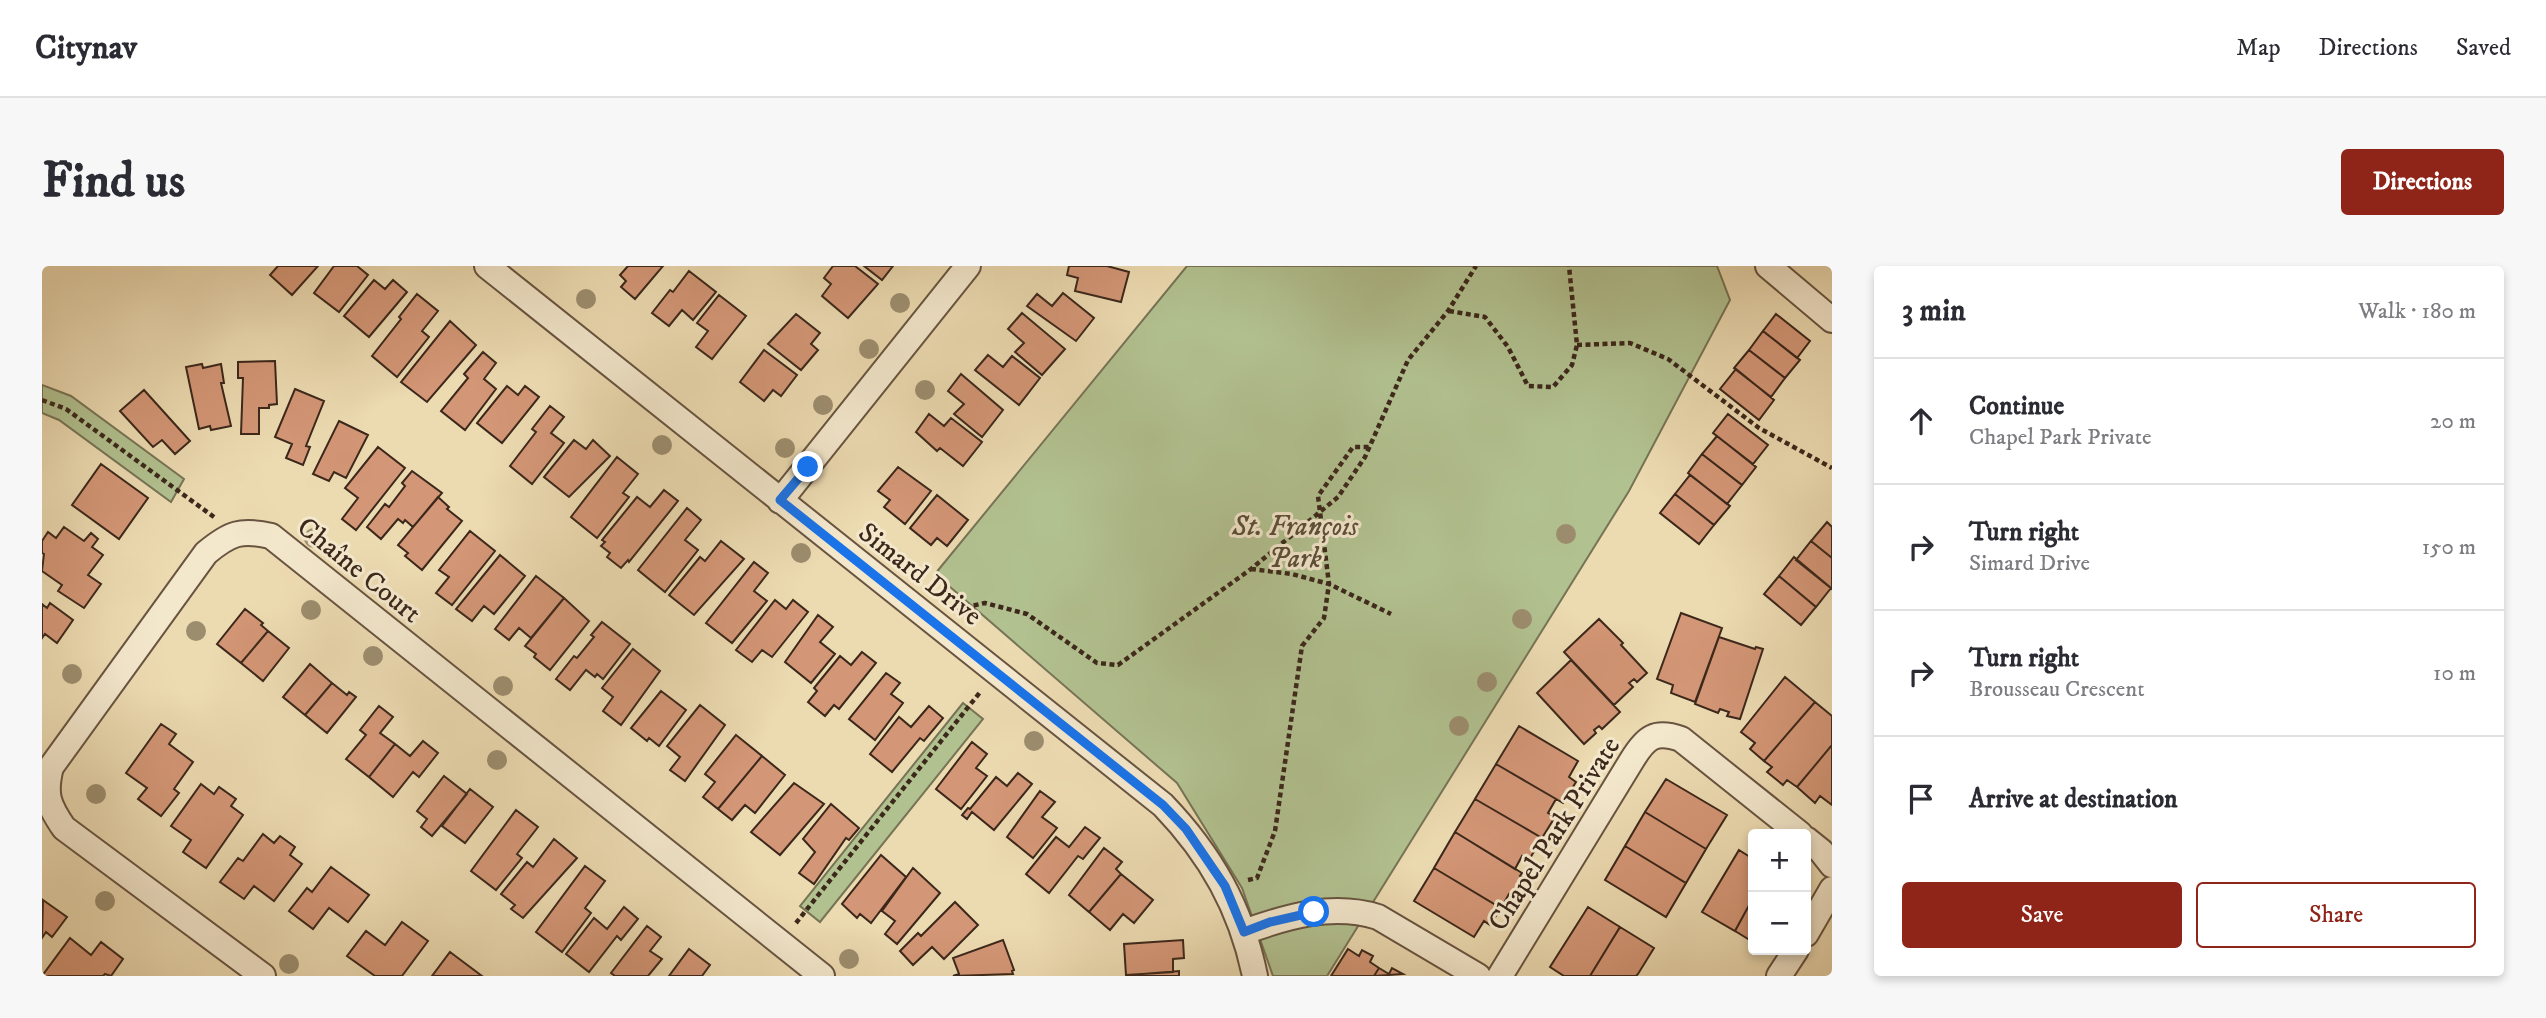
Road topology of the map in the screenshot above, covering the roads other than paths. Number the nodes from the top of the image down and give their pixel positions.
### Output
1 (487, 266) edge
2 (968, 266) edge
3 (1768, 266) edge
4 (1832, 320) edge
5 (780, 500) junction
6 (1794, 829) edge
7 (1811, 843) edge
8 (1832, 865) edge
9 (1832, 890) edge
10 (1811, 926) edge
11 (1244, 932) junction
12 (1793, 955) edge
13 (263, 976) edge
14 (822, 976) edge
15 (1255, 976) edge
16 (1478, 976) edge
17 (1500, 976) edge
18 (1779, 976) edge

1 - 5 street, Simard Drive
2 - 5 street
3 - 4 street
5 - 11 street, Simard Drive
6 - 17 street, Chapel Park Private
7 - 8 street
9 - 10 street
11 - 15 street, Simard Drive
11 - 16 street
12 - 18 street
13 - 14 street, Chaîne Court

